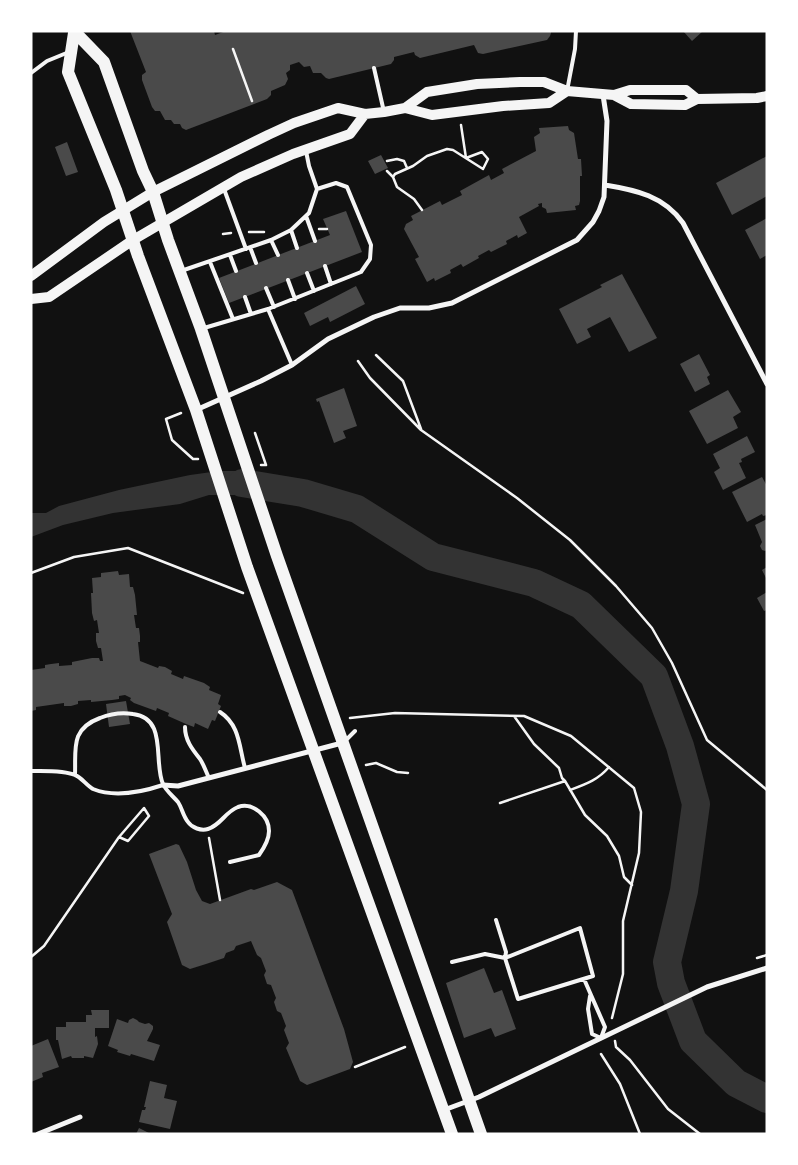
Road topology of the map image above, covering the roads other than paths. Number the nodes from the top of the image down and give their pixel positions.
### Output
1 (576, 31) edge
2 (74, 32) edge
3 (71, 51) junction
4 (374, 68) dead end
5 (31, 73) edge
6 (567, 92) junction
7 (609, 95) junction
8 (767, 96) edge
9 (697, 99) junction
10 (405, 108) junction
11 (384, 112) junction
12 (365, 114) junction
13 (305, 149) junction
14 (605, 185) junction
15 (223, 187) junction
16 (317, 189) junction
17 (153, 192) junction
18 (122, 210) junction
19 (306, 216) junction
20 (163, 222) junction
21 (291, 230) junction
22 (133, 240) junction
23 (270, 240) junction
24 (315, 241) dead end
25 (248, 248) junction
26 (297, 248) dead end
27 (230, 254) junction
28 (278, 255) dead end
29 (210, 262) junction
30 (256, 263) dead end
31 (324, 266) dead end
32 (236, 271) dead end
33 (179, 272) junction
34 (307, 273) dead end
35 (31, 276) edge
36 (288, 280) dead end
37 (331, 284) junction
38 (266, 288) dead end
39 (314, 291) junction
40 (245, 297) dead end
41 (31, 299) edge
42 (295, 299) junction
43 (274, 307) junction
44 (268, 309) junction
45 (251, 314) junction
46 (233, 319) junction
47 (200, 329) junction
48 (292, 365) junction
49 (767, 384) edge
50 (224, 397) junction
51 (196, 410) junction
52 (220, 712) dead end
53 (185, 727) dead end
54 (355, 732) dead end
55 (343, 743) junction
56 (313, 750) junction
57 (245, 768) junction
58 (31, 771) edge
59 (75, 775) junction
60 (209, 778) junction
61 (163, 784) junction
62 (230, 862) dead end
63 (496, 920) dead end
64 (505, 958) junction
65 (452, 962) dead end
66 (767, 968) edge
67 (584, 979) junction
68 (590, 996) junction
69 (601, 1038) junction
70 (469, 1100) junction
71 (444, 1111) junction
72 (80, 1117) dead end
73 (38, 1134) edge
74 (452, 1134) edge
75 (482, 1134) edge

1 - 6 lane
2 - 3 main road
2 - 17 main road
3 - 5 lane
3 - 18 main road
4 - 11 lane
6 - 7 main road
6 - 10 main road
6 - 10 main road
7 - 9 main road
7 - 9 main road
7 - 14 street
8 - 9 main road
10 - 11 main road
11 - 12 main road
12 - 13 main road
12 - 17 main road
13 - 15 main road
13 - 16 lane
14 - 48 street
14 - 49 street
15 - 20 main road
15 - 25 lane
16 - 19 lane
16 - 37 lane
17 - 18 main road
17 - 20 main road
18 - 22 main road
18 - 35 main road
19 - 21 lane
19 - 24 lane
20 - 22 main road
20 - 33 main road
21 - 23 lane
21 - 26 lane
22 - 41 main road
22 - 51 main road
23 - 25 lane
23 - 28 lane
25 - 27 lane
25 - 30 lane
27 - 29 lane
27 - 32 lane
29 - 33 lane
29 - 46 lane
31 - 37 lane
33 - 47 main road
34 - 39 lane
36 - 42 lane
37 - 39 lane
38 - 43 lane
39 - 42 lane
40 - 45 lane
42 - 43 lane
43 - 44 lane
44 - 45 lane
44 - 48 lane
45 - 46 lane
46 - 47 lane
47 - 50 main road
48 - 50 street
50 - 51 street
50 - 55 main road
51 - 56 main road
52 - 57 lane
53 - 60 lane
54 - 55 lane
55 - 56 street
55 - 70 main road
56 - 57 street
56 - 71 main road
57 - 60 street
58 - 59 lane
59 - 61 lane
59 - 61 lane
60 - 61 street
61 - 62 lane
63 - 64 lane
64 - 65 lane
64 - 67 lane
64 - 67 lane
66 - 69 street
67 - 68 lane
68 - 69 lane
68 - 69 lane
69 - 70 street
70 - 71 street
70 - 75 main road
71 - 74 main road
72 - 73 street

